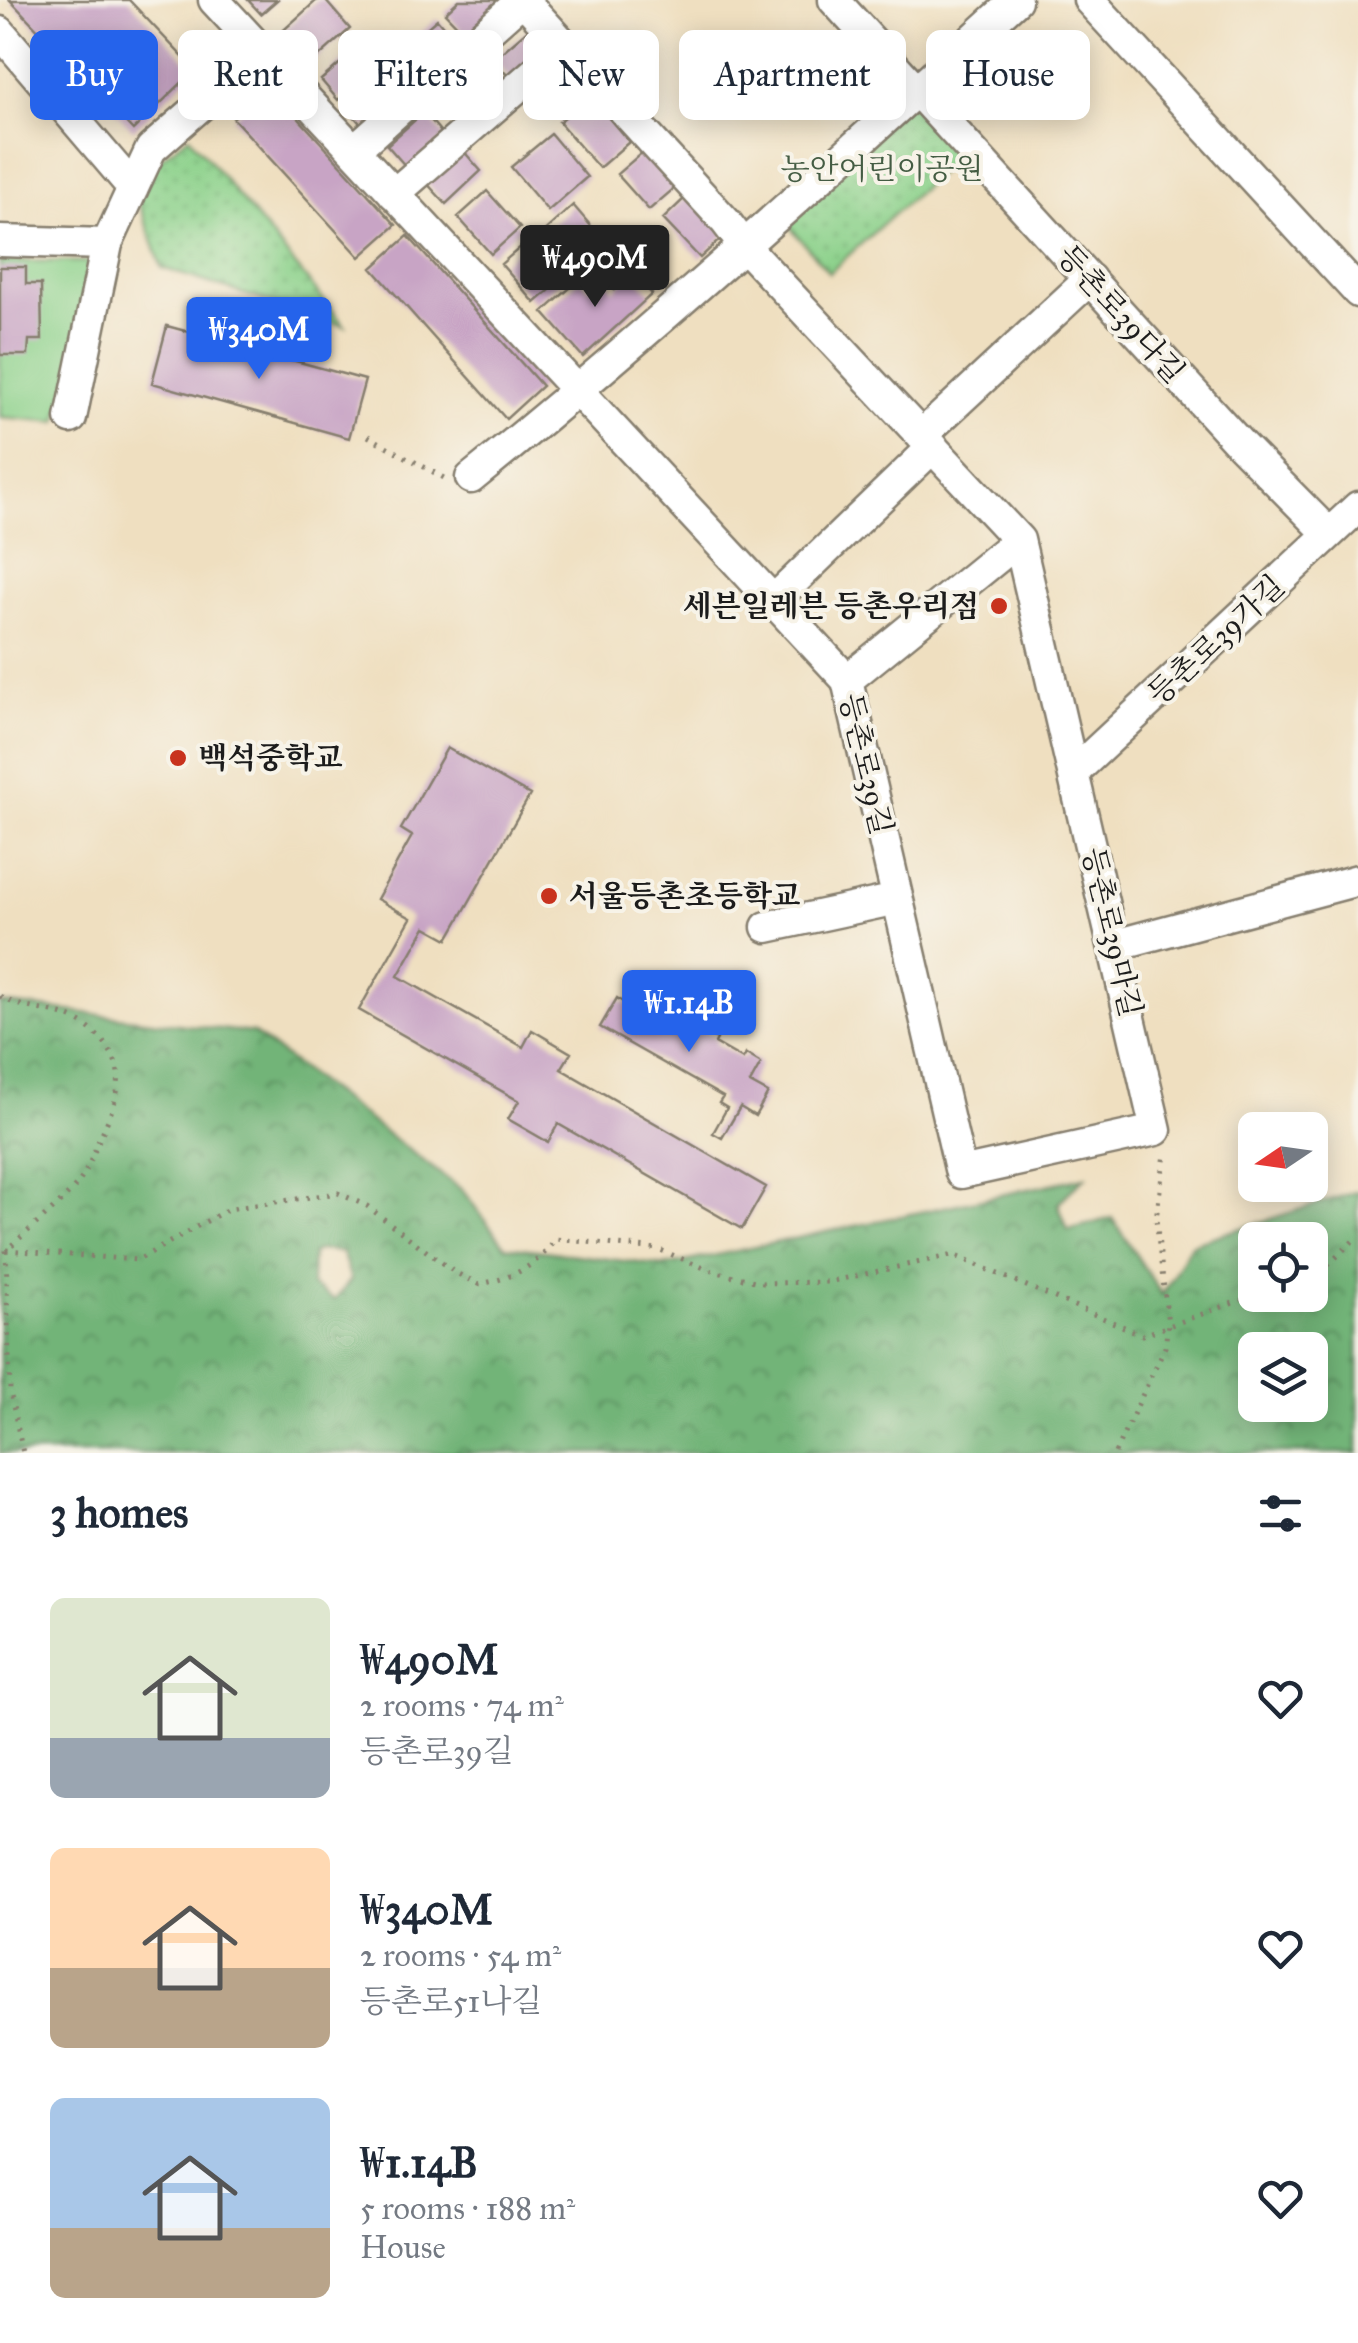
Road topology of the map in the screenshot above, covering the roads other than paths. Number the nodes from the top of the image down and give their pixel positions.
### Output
1 (214, 0) edge
2 (522, 0) edge
3 (834, 0) edge
4 (1016, 0) edge
5 (1089, 0) edge
6 (242, 30) edge
7 (550, 30) edge
8 (0, 32) edge
9 (523, 82) edge
10 (916, 90) junction
11 (318, 112) edge
12 (183, 120) edge
13 (631, 120) edge
14 (354, 150) junction
15 (133, 188) junction
16 (394, 194) junction
17 (0, 242) edge
18 (107, 244) junction
19 (745, 247) junction
20 (1090, 280) junction
21 (1358, 292) edge
22 (577, 393) junction
23 (71, 418) dead end
24 (928, 441) junction
25 (460, 479) road end
26 (1358, 507) edge
27 (1330, 534) junction
28 (1019, 540) junction
29 (774, 602) junction
30 (847, 680) junction
31 (1074, 772) junction
32 (1358, 880) edge
33 (897, 899) junction
34 (767, 926) dead end
35 (1115, 944) junction
36 (1156, 1130) joint

1 - 6 street, 등촌로39길
2 - 7 street, 등촌로39마길
2 - 14 street
3 - 10 street, 등촌로39다길
4 - 10 street
5 - 21 street
8 - 15 street
9 - 16 street
10 - 19 street
10 - 20 street, 등촌로39다길
11 - 14 street, 등촌로39길
12 - 15 street
13 - 19 street, 등촌로39마길
14 - 16 street, 등촌로39길
15 - 18 street
16 - 22 street, 등촌로39길
17 - 18 street
18 - 23 street
19 - 22 street
19 - 24 street, 등촌로39마길
20 - 24 street
20 - 27 street, 등촌로39다길
22 - 25 street
22 - 29 street, 등촌로39길
24 - 28 street, 등촌로39마길
24 - 29 street
26 - 27 street, 등촌로39가길
27 - 31 street, 등촌로39가길
28 - 30 street
28 - 31 street, 등촌로39마길
29 - 30 street, 등촌로39길
30 - 33 street, 등촌로39길
31 - 35 street, 등촌로39마길
32 - 35 street
33 - 34 street
33 - 36 street, 등촌로39길
35 - 36 street, 등촌로39마길

